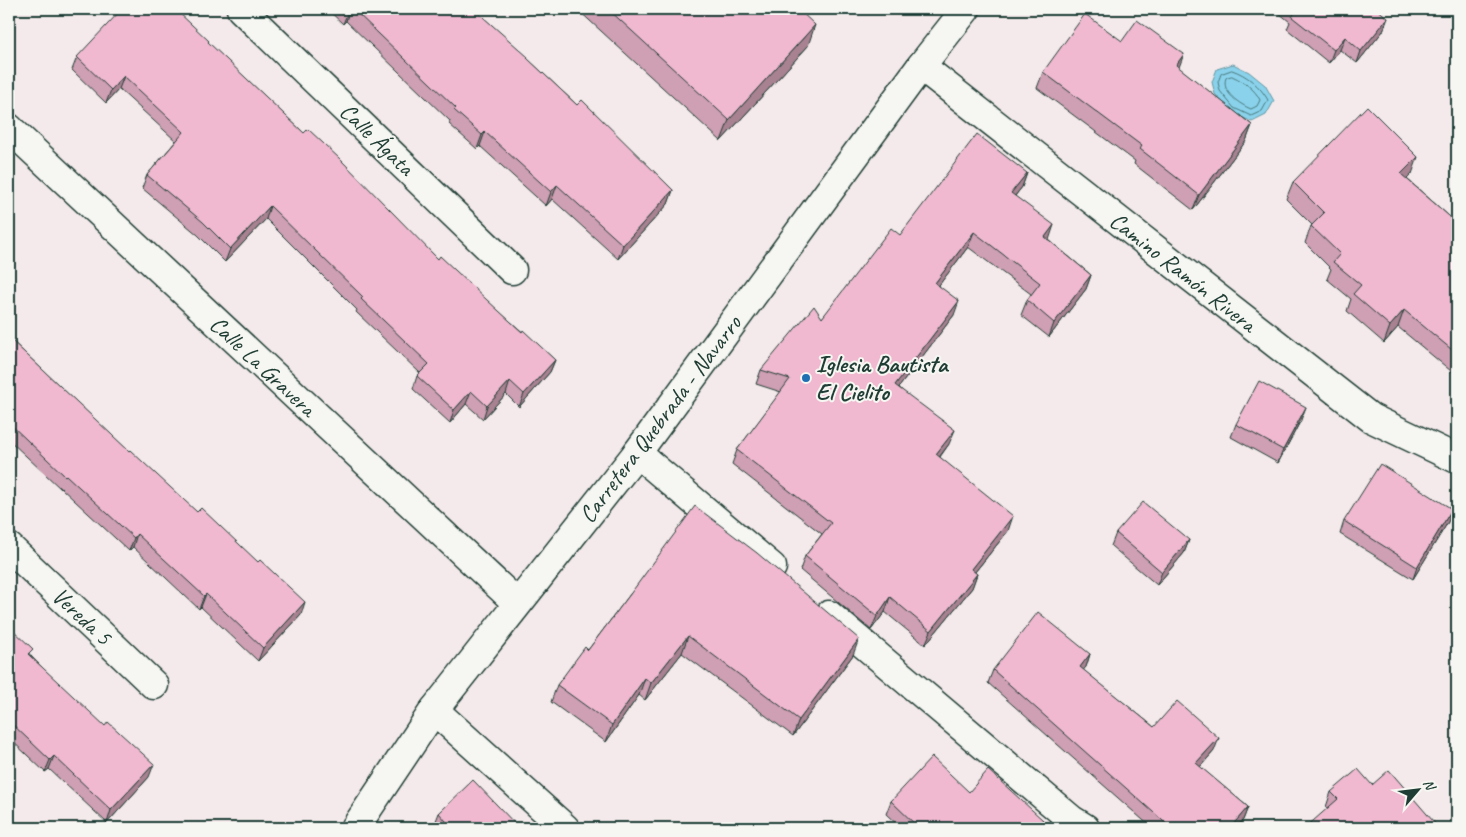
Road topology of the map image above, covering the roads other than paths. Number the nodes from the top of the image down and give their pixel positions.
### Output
1 (241, 9) edge
2 (966, 9) edge
3 (921, 66) junction
4 (9, 128) edge
5 (512, 270) dead end
6 (637, 453) junction
7 (1457, 459) edge
8 (9, 547) edge
9 (790, 582) edge
10 (812, 601) edge
11 (517, 603) junction
12 (154, 685) dead end
13 (434, 710) junction
14 (354, 828) edge
15 (565, 828) edge
16 (1085, 828) edge

1 - 5 street, Calle Ágata
2 - 3 street, Carretera Quebrada - Navarro
3 - 6 street, Carretera Quebrada - Navarro
3 - 7 street, Camino Ramón Rivera
4 - 11 street, Calle La Gravera
6 - 9 street
6 - 11 street, Carretera Quebrada - Navarro
8 - 12 street, Vereda 5
10 - 16 street
11 - 13 street, Carretera Quebrada - Navarro
13 - 14 street, Carretera Quebrada - Navarro
13 - 15 street

